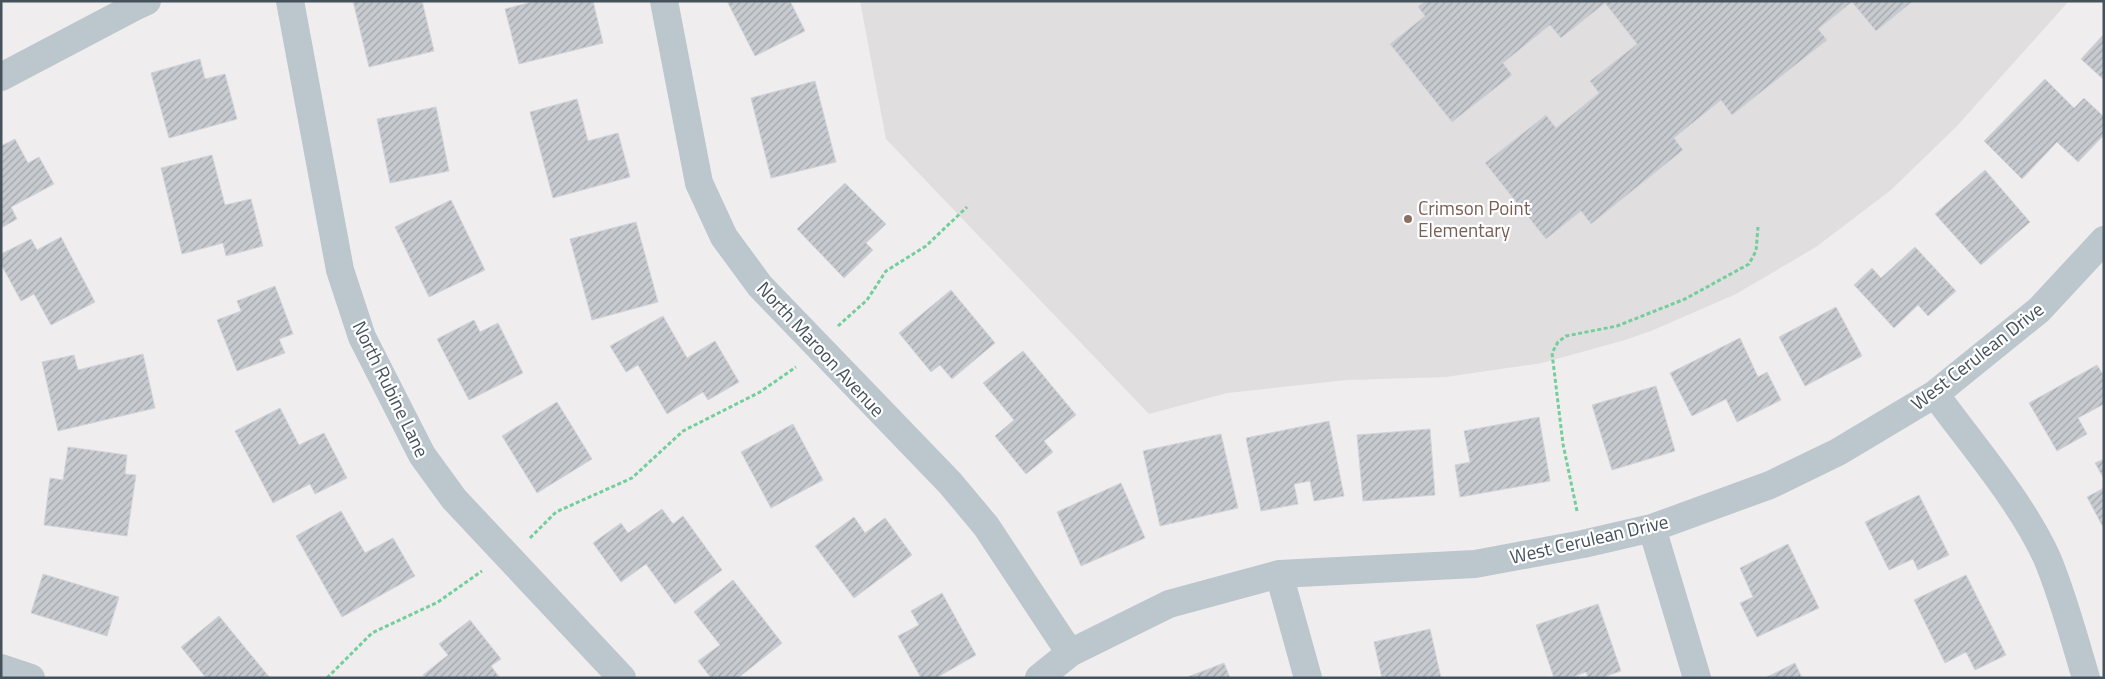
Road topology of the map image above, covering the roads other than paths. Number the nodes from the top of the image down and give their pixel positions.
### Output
1 (147, 1) edge
2 (290, 1) edge
3 (664, 1) edge
4 (1, 77) edge
5 (2104, 240) edge
6 (1935, 394) junction
7 (1652, 528) junction
8 (1279, 574) junction
9 (1070, 653) junction
10 (1, 668) edge
11 (31, 678) edge
12 (622, 678) edge
13 (1039, 678) edge
14 (1308, 678) edge
15 (1697, 678) edge
16 (2086, 678) edge

1 - 4 street
2 - 12 street, North Rubine Lane
3 - 9 street, North Maroon Avenue
5 - 6 street, West Cerulean Drive
6 - 7 street, West Cerulean Drive
6 - 16 street
7 - 8 street, West Cerulean Drive
7 - 15 street
8 - 9 street, West Cerulean Drive
8 - 14 street
9 - 13 street, West Cerulean Drive
10 - 11 street

